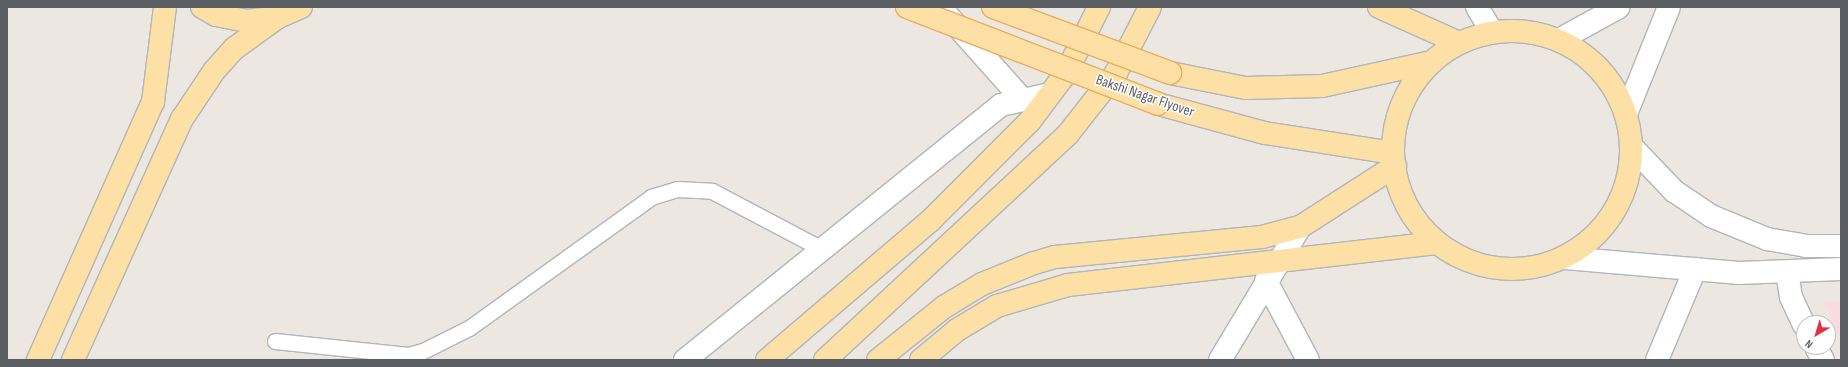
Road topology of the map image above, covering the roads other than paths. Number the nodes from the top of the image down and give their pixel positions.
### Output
1 (165, 7) edge
2 (202, 7) edge
3 (301, 7) edge
4 (907, 7) edge
5 (940, 7) edge
6 (993, 7) edge
7 (1099, 7) edge
8 (1150, 7) edge
9 (1379, 7) edge
10 (1477, 7) edge
11 (1619, 7) edge
12 (1668, 7) edge
13 (278, 17) junction
14 (1492, 32) junction
15 (1559, 40) junction
16 (1459, 42) junction
17 (1431, 62) junction
18 (1050, 94) junction
19 (1022, 99) junction
20 (1626, 114) junction
21 (1632, 147) junction
22 (1393, 160) junction
23 (1300, 226) junction
24 (1437, 243) junction
25 (1841, 246) edge
26 (822, 249) junction
27 (1565, 258) junction
28 (1277, 262) junction
29 (1695, 269) junction
30 (1841, 269) edge
31 (1787, 272) junction
32 (1266, 281) junction
33 (1799, 315) edge
34 (275, 341) dead end
35 (38, 360) edge
36 (73, 360) edge
37 (685, 360) edge
38 (767, 360) edge
39 (825, 360) edge
40 (878, 360) edge
41 (921, 360) edge
42 (1220, 360) edge
43 (1308, 360) edge
44 (1657, 360) edge

1 - 35 main road
2 - 13 main road
3 - 13 main road
4 - 22 main road, Bakshi Nagar Flyover, bridge
5 - 19 street
6 - 17 main road, Bakshi Nagar Flyover, bridge
7 - 18 main road
8 - 39 main road
9 - 16 main road
10 - 14 street
11 - 15 street
12 - 20 street
13 - 36 main road
14 - 15 main road
14 - 16 main road
15 - 20 main road
16 - 17 main road
17 - 22 main road
18 - 19 street
18 - 38 main road
19 - 26 street
20 - 21 main road
21 - 25 street
21 - 27 main road
22 - 23 main road
22 - 24 main road
23 - 28 street
23 - 40 main road
24 - 27 main road
24 - 28 main road
26 - 34 lane
26 - 37 street
27 - 29 street
28 - 32 street
28 - 41 main road
29 - 31 street
29 - 44 street
30 - 31 street
31 - 33 street
32 - 42 street
32 - 43 street

